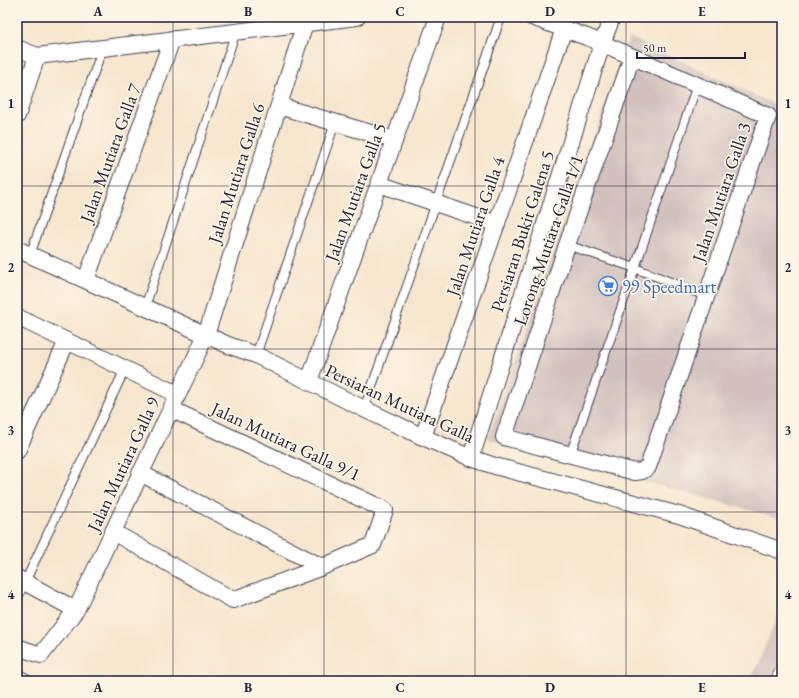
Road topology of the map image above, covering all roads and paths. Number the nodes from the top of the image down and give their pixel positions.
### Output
1 (357, 17) edge
2 (438, 17) edge
3 (502, 17) edge
4 (532, 17) edge
5 (612, 17) edge
6 (305, 23) junction
7 (564, 29) junction
8 (236, 31) junction
9 (172, 39) junction
10 (602, 44) junction
11 (104, 47) junction
12 (17, 48) edge
13 (37, 56) junction
14 (632, 57) junction
15 (697, 85) junction
16 (279, 106) junction
17 (17, 116) edge
18 (335, 123) junction
19 (394, 140) junction
20 (379, 184) junction
21 (436, 204) junction
22 (497, 224) junction
23 (567, 245) junction
24 (23, 252) edge
25 (635, 268) junction
26 (86, 280) junction
27 (706, 296) junction
28 (144, 307) junction
29 (17, 317) edge
30 (206, 335) junction
31 (67, 341) junction
32 (256, 355) junction
33 (125, 369) junction
34 (309, 381) junction
35 (177, 394) junction
36 (171, 409) junction
37 (364, 409) junction
38 (423, 437) junction
39 (17, 451) edge
40 (570, 455) junction
41 (471, 458) junction
42 (140, 473) junction
43 (113, 532) junction
44 (782, 551) edge
45 (322, 567) junction
46 (21, 580) edge
47 (17, 599) edge
48 (76, 610) junction
49 (17, 647) edge
50 (782, 674) edge
51 (17, 678) edge
52 (24, 681) edge
53 (779, 681) edge

1 - 6 street
2 - 19 street, Jalan Mutiara Galla 5
3 - 21 lane
4 - 7 street, Jalan Mutiara Galla 3
5 - 10 street, Persiaran Bukit Galena 5
6 - 8 street
6 - 16 street, Jalan Mutiara Galla 6
7 - 10 street, Jalan Mutiara Galla 3
7 - 22 street, Jalan Mutiara Galla 4
8 - 9 street
8 - 28 lane
9 - 11 street
9 - 26 street, Jalan Mutiara Galla 7
10 - 14 street, Jalan Mutiara Galla 3
10 - 41 street, Persiaran Bukit Galena 5
11 - 13 street
11 - 24 lane
12 - 13 street
13 - 17 street
14 - 15 street, Jalan Mutiara Galla 3
14 - 23 street, Lorong Mutiara Galla 1/1
15 - 25 lane
15 - 27 street, Jalan Mutiara Galla 3
16 - 18 street
16 - 30 street, Jalan Mutiara Galla 6
18 - 19 street
18 - 32 lane
19 - 20 street, Jalan Mutiara Galla 5
20 - 21 street
20 - 34 street, Jalan Mutiara Galla 5
21 - 22 street
21 - 37 lane
22 - 38 street, Jalan Mutiara Galla 4
23 - 25 lane
23 - 40 street, Lorong Mutiara Galla 1/1
24 - 26 street, Persiaran Mutiara Galla
25 - 27 lane
25 - 40 lane
26 - 28 street, Persiaran Mutiara Galla
27 - 40 street, Jalan Mutiara Galla 3
28 - 30 street, Persiaran Mutiara Galla
29 - 31 street
30 - 32 street, Persiaran Mutiara Galla
30 - 35 street, Jalan Mutiara Galla 9
31 - 33 street
31 - 39 street
32 - 34 street, Persiaran Mutiara Galla
33 - 35 street
33 - 46 lane
34 - 37 street, Persiaran Mutiara Galla
35 - 36 street, Jalan Mutiara Galla 9
36 - 42 street, Jalan Mutiara Galla 9
36 - 45 street, Jalan Mutiara Galla 9/1
37 - 38 street, Persiaran Mutiara Galla
38 - 41 street, Persiaran Mutiara Galla
41 - 44 street, Persiaran Mutiara Galla
42 - 43 street, Jalan Mutiara Galla 9
42 - 45 street
43 - 45 street
43 - 48 street, Jalan Mutiara Galla 9
46 - 47 lane
46 - 48 street
48 - 49 street, Jalan Mutiara Galla 9
50 - 53 street
51 - 52 street

